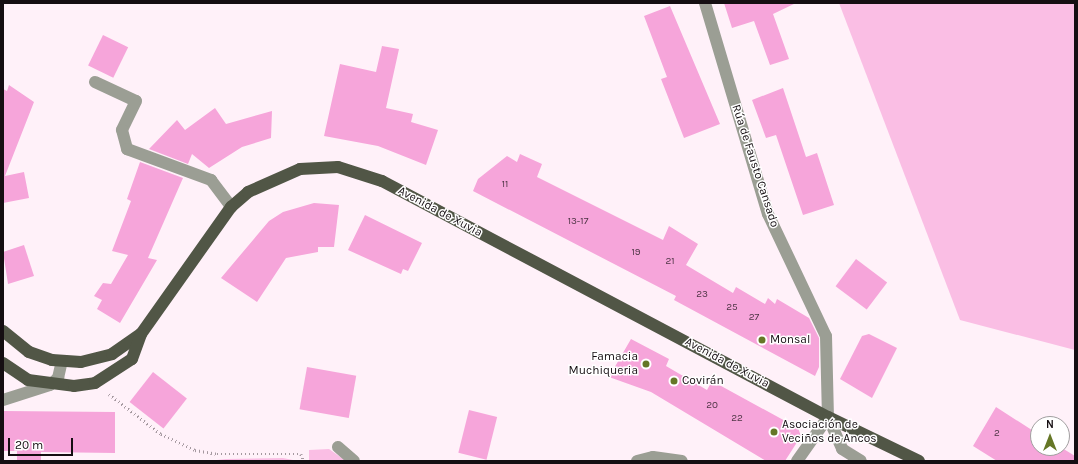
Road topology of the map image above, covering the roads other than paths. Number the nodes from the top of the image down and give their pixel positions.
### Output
1 (704, 3) edge
2 (95, 82) dead end
3 (231, 207) junction
4 (3, 331) edge
5 (141, 334) junction
6 (62, 361) junction
7 (3, 363) edge
8 (50, 385) junction
9 (3, 400) edge
10 (828, 417) junction
11 (338, 447) dead end
12 (354, 461) edge
13 (637, 461) edge
14 (682, 461) edge
15 (796, 461) edge
16 (861, 461) edge
17 (919, 461) edge

1 - 10 street, Rúa de Fausto Cansado
2 - 3 street
3 - 5 main road, Avenida de Xuvia
3 - 10 main road, Avenida de Xuvia
4 - 6 main road, Avenida de Xuvia
5 - 6 main road, Avenida de Xuvia
5 - 8 main road
6 - 8 street
7 - 8 main road
8 - 9 street
10 - 15 street
10 - 16 street
10 - 17 main road, Avenida de Xuvia
11 - 12 street
13 - 14 street

